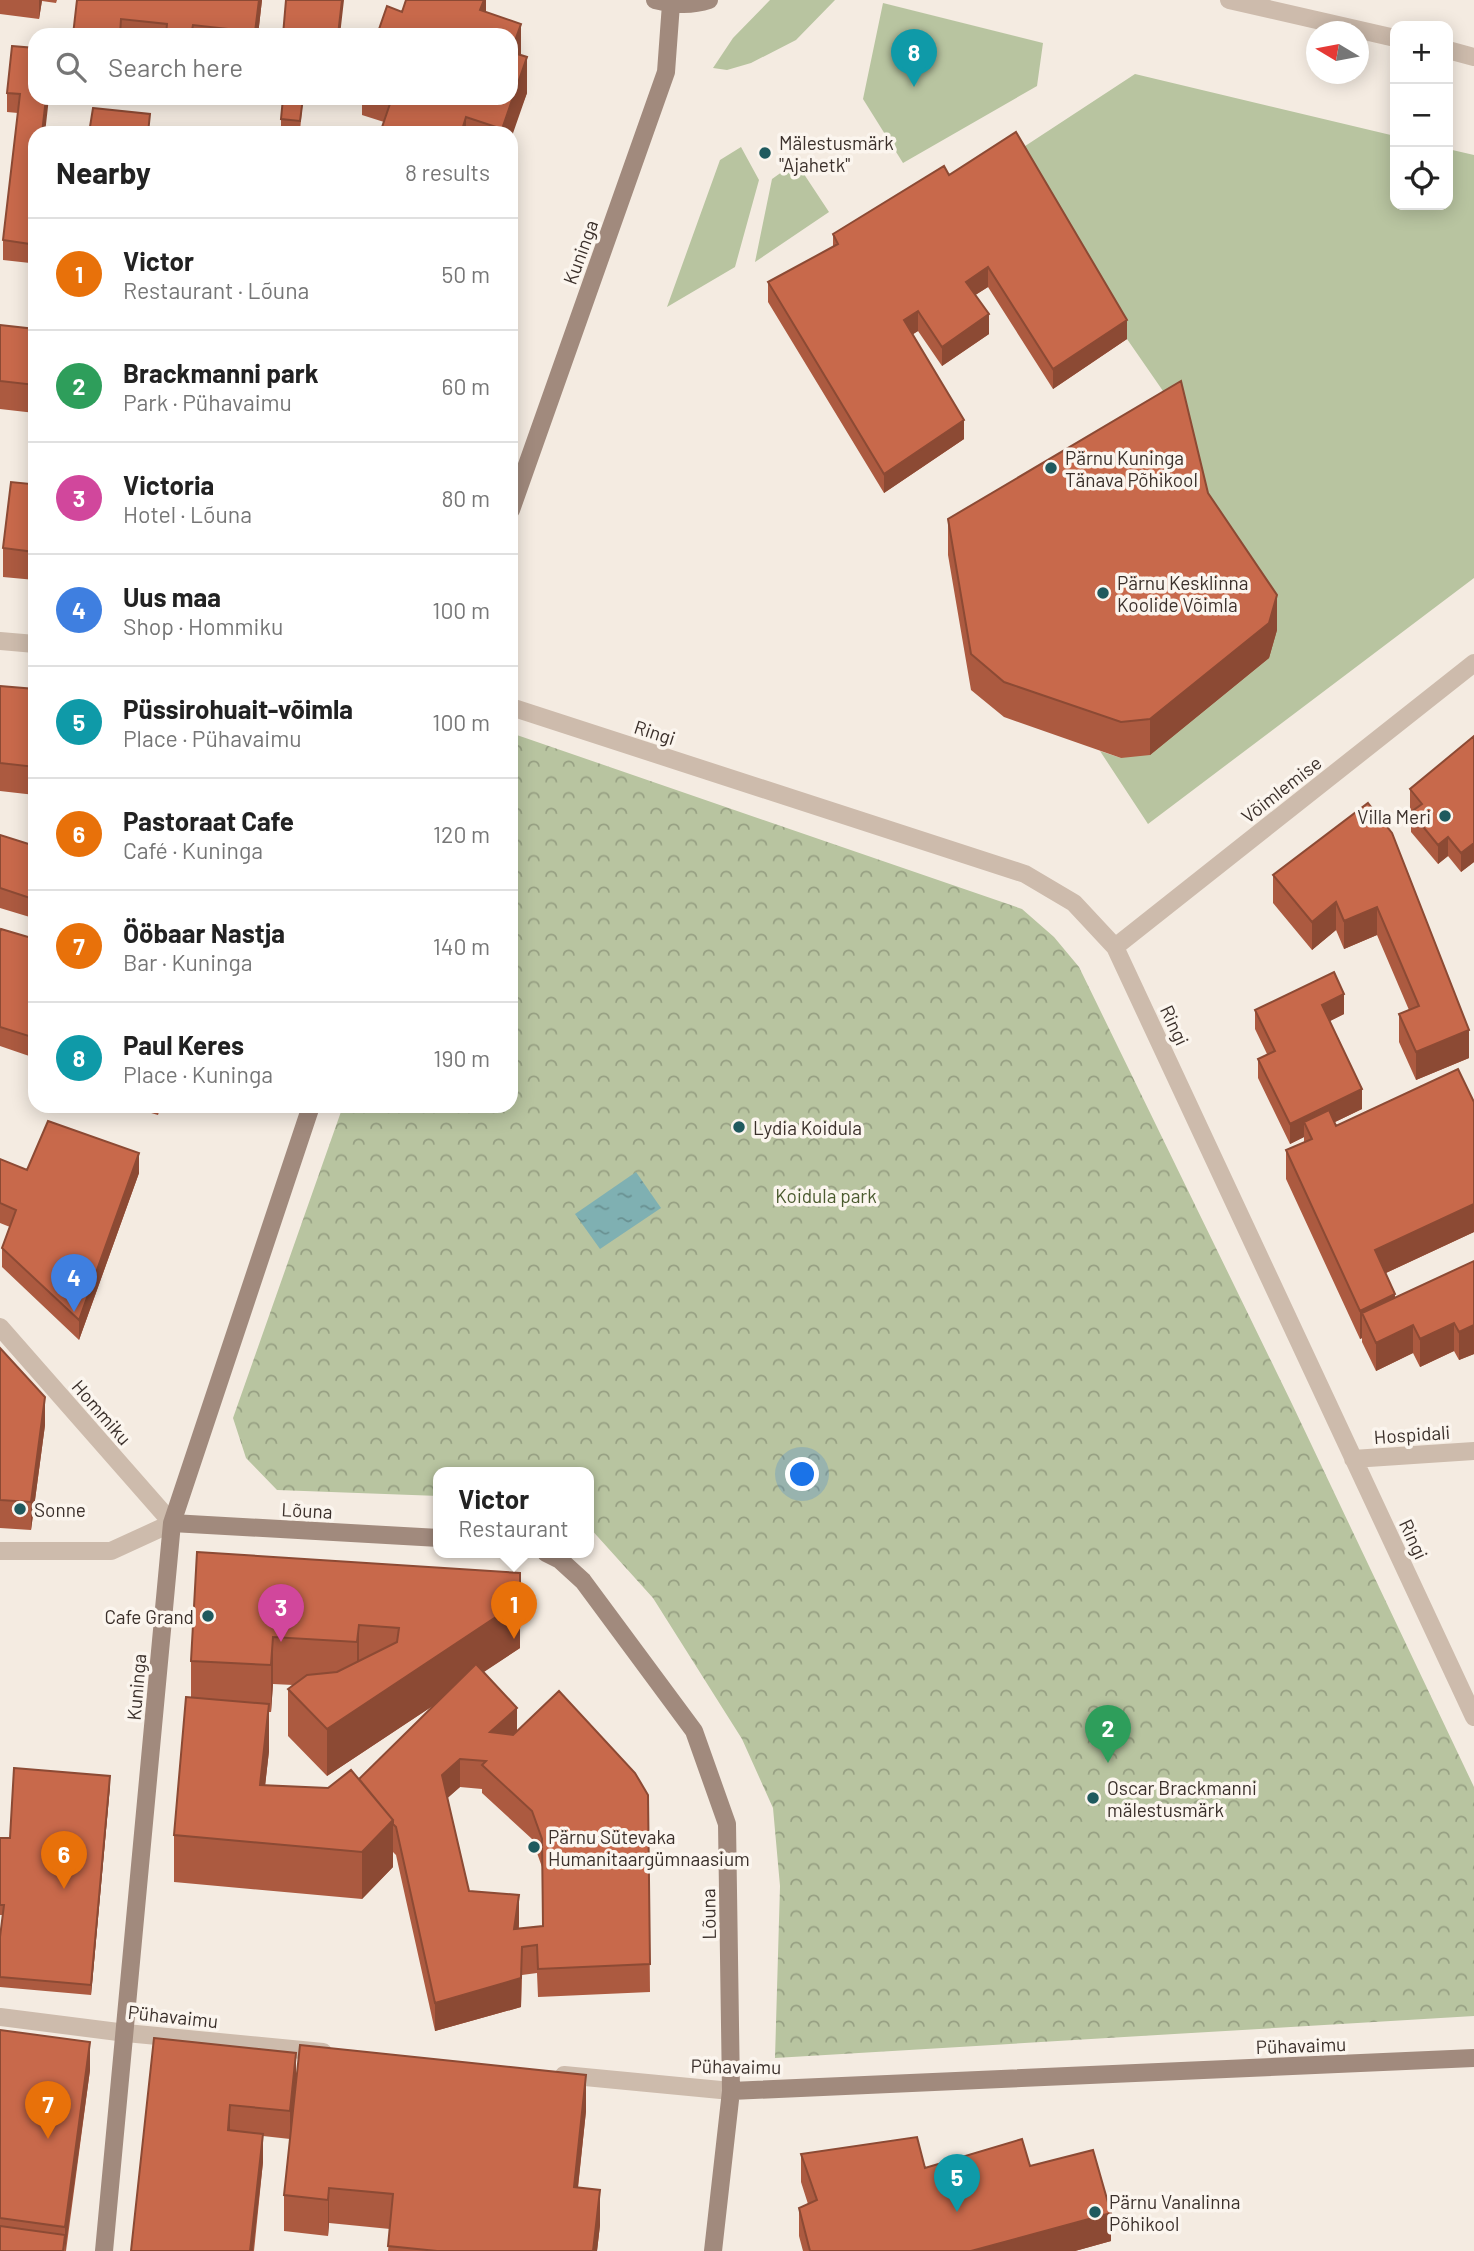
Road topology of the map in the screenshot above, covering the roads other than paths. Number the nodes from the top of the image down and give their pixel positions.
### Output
1 (709, 0) edge
2 (1229, 0) edge
3 (663, 2) edge
4 (1390, 37) edge
5 (1453, 52) edge
6 (1474, 57) edge
7 (518, 490) edge
8 (0, 641) edge
9 (28, 643) edge
10 (1474, 663) edge
11 (518, 710) edge
12 (1115, 947) junction
13 (309, 1113) edge
14 (0, 1328) edge
15 (1474, 1451) edge
16 (1353, 1459) junction
17 (172, 1524) junction
18 (433, 1538) edge
19 (0, 1551) edge
20 (557, 1558) edge
21 (1474, 1717) edge
22 (0, 2017) edge
23 (126, 2033) junction
24 (346, 2054) edge
25 (1474, 2058) edge
26 (552, 2074) edge
27 (731, 2091) junction
28 (104, 2251) edge
29 (713, 2251) edge

1 - 3 street
2 - 4 street
3 - 7 street, Kuninga
5 - 6 street
8 - 9 street
10 - 12 street, Võimlemise
11 - 12 street, Ringi
12 - 16 street, Ringi
13 - 17 street, Kuninga
14 - 17 street, Hommiku
15 - 16 street, Hospidali
16 - 21 street, Ringi
17 - 18 street, Lõuna
17 - 19 street
17 - 23 street, Kuninga
20 - 27 street, Lõuna
22 - 23 street, Pühavaimu
23 - 24 street, Pühavaimu
23 - 28 street, Kuninga
25 - 27 street, Pühavaimu
26 - 27 street, Pühavaimu
27 - 29 street, Lõuna

